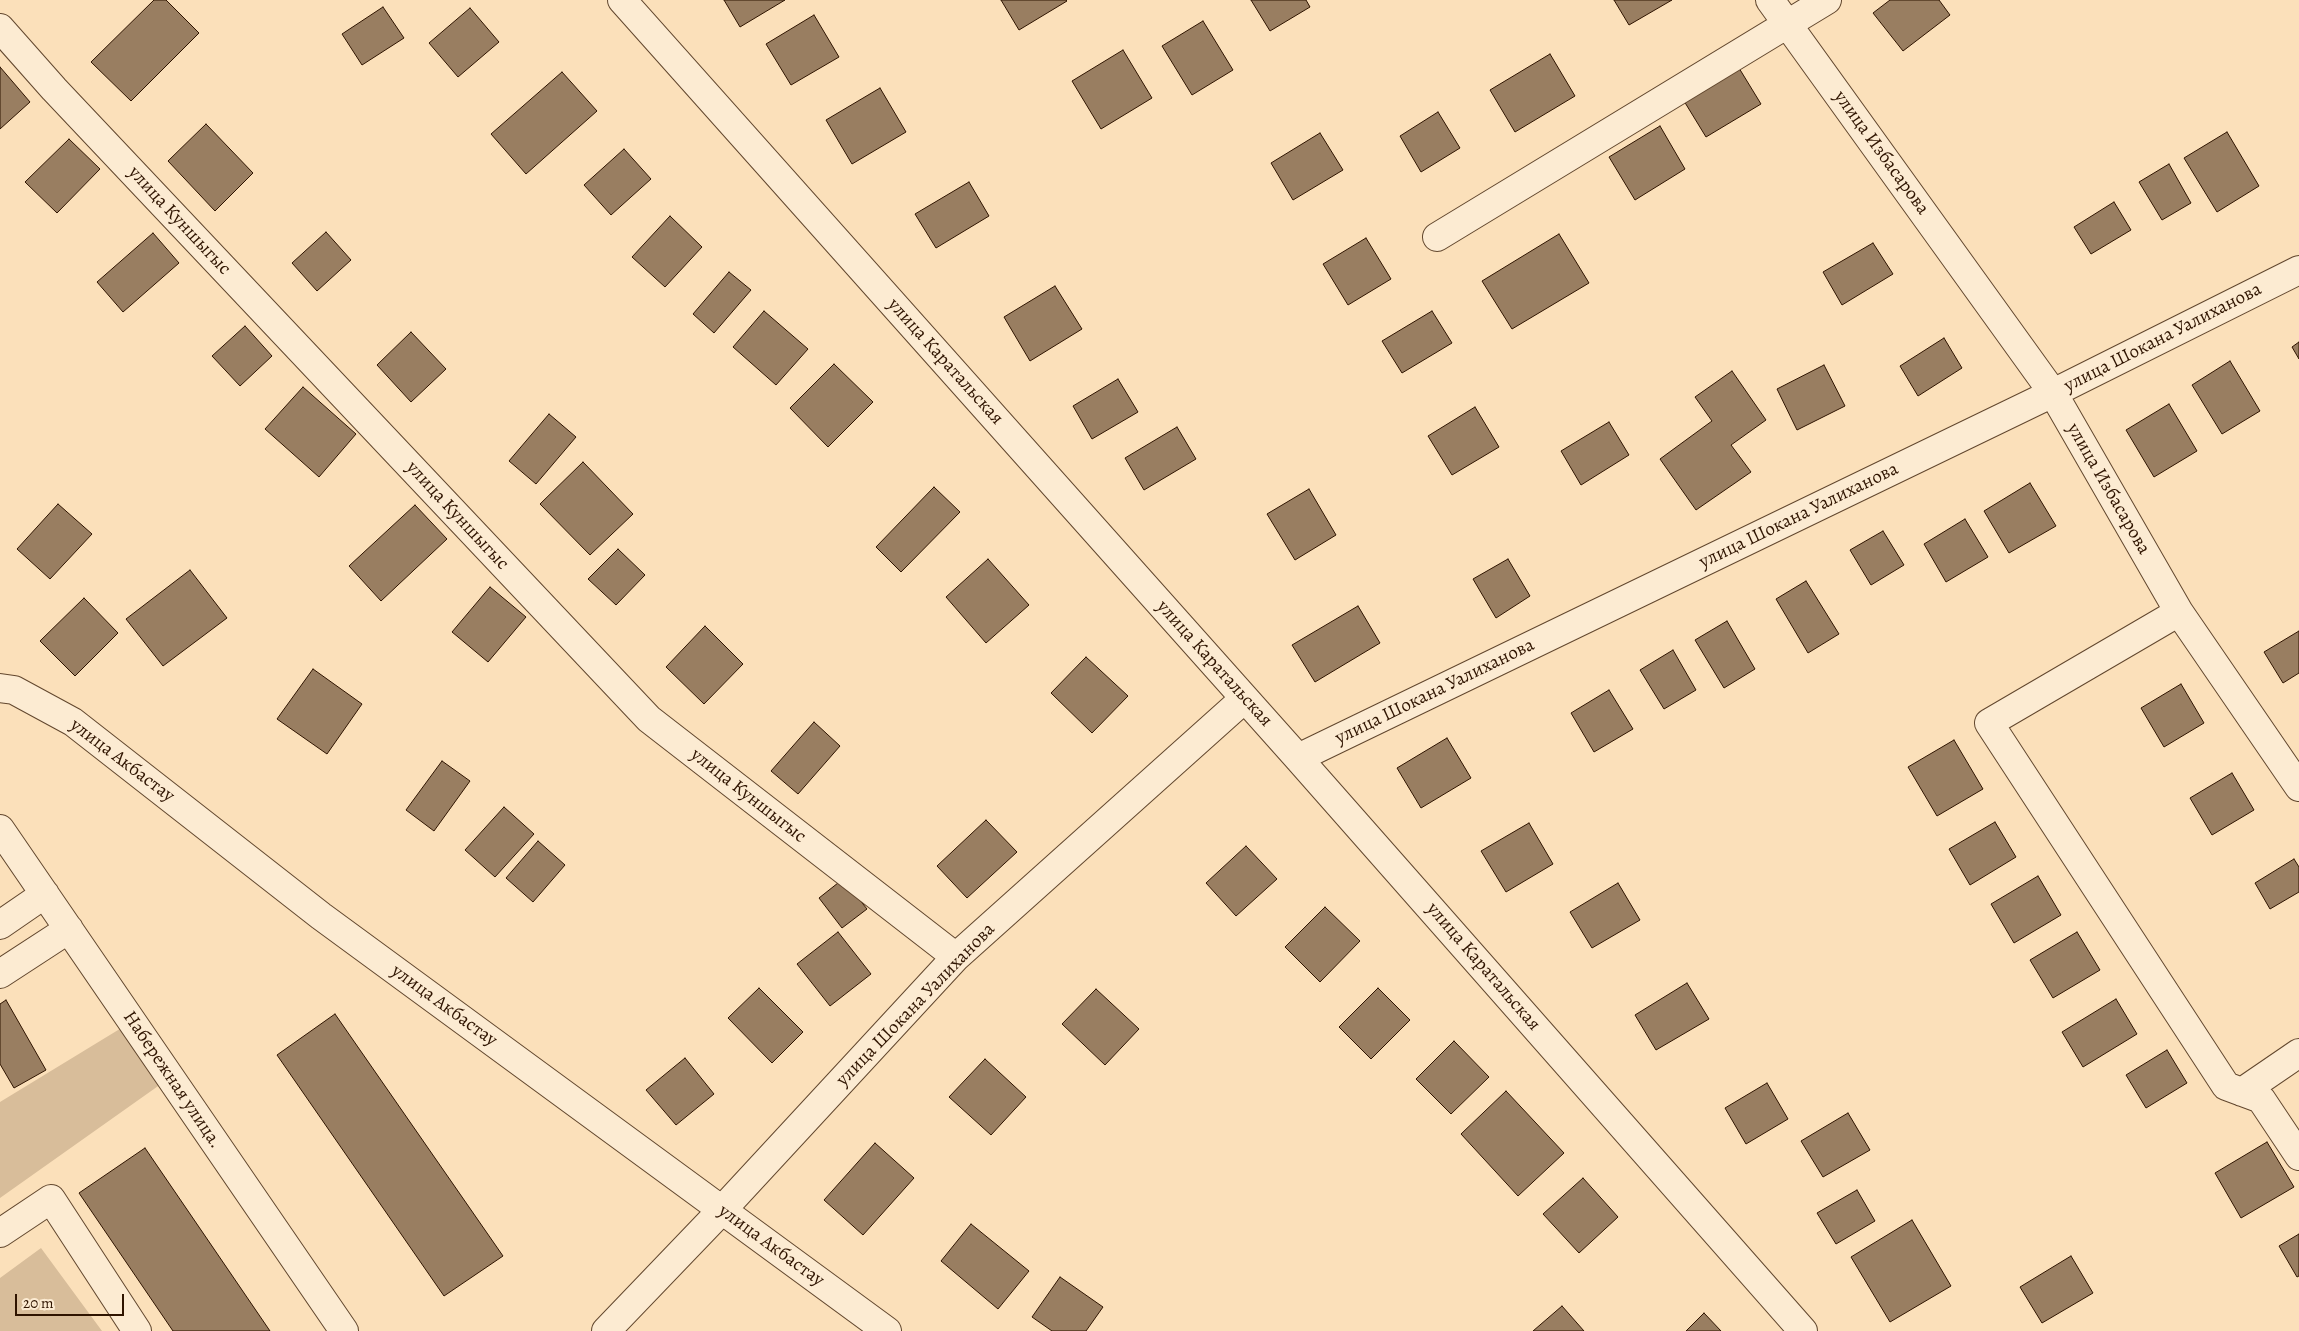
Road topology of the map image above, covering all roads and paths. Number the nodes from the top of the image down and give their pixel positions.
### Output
1 (622, 0) edge
2 (1770, 0) edge
3 (1827, 0) edge
4 (1788, 24) junction
5 (0, 28) edge
6 (1438, 238) dead end
7 (2299, 270) edge
8 (2052, 393) junction
9 (2179, 612) junction
10 (0, 688) edge
11 (1244, 698) junction
12 (1298, 758) junction
13 (2299, 787) edge
14 (0, 829) edge
15 (44, 894) junction
16 (0, 925) edge
17 (69, 929) junction
18 (956, 957) junction
19 (0, 974) edge
20 (2299, 1053) edge
21 (2242, 1092) junction
22 (2299, 1156) edge
23 (722, 1210) junction
24 (0, 1233) edge
25 (137, 1331) edge
26 (344, 1331) edge
27 (606, 1331) edge
28 (887, 1331) edge
29 (1803, 1331) edge

1 - 11 street, улица Каратальская
2 - 4 street, улица Избасарова
3 - 4 street
4 - 6 street
4 - 8 street, улица Избасарова
5 - 18 street, улица Куншыгыс
7 - 8 street, улица Шокана Уалиханова
8 - 9 street, улица Избасарова
8 - 12 street, улица Шокана Уалиханова
9 - 13 street, улица Избасарова
9 - 21 street
10 - 23 street, улица Акбастау
11 - 12 street, улица Каратальская
11 - 18 street, улица Шокана Уалиханова
12 - 29 street, улица Каратальская
14 - 15 street, Набережная улица.
15 - 16 street
15 - 17 street, Набережная улица.
17 - 19 street
17 - 26 street, Набережная улица.
18 - 23 street, улица Шокана Уалиханова
20 - 21 street
21 - 22 street
23 - 27 street, улица Шокана Уалиханова
23 - 28 street, улица Акбастау
24 - 25 street

